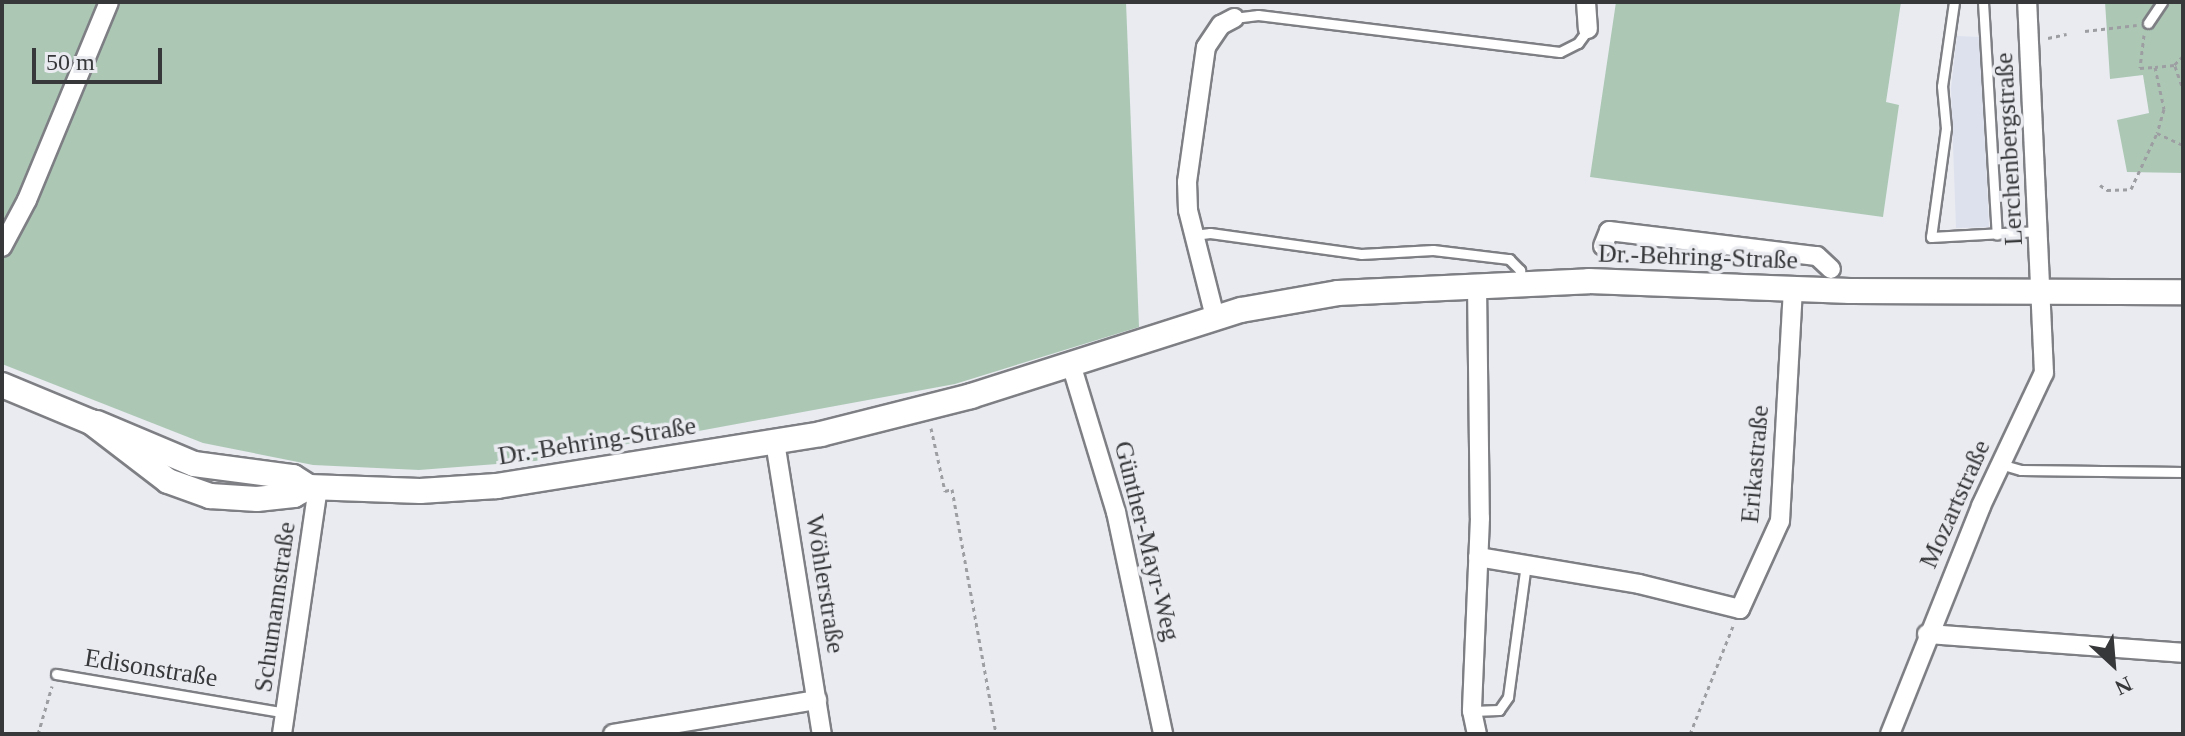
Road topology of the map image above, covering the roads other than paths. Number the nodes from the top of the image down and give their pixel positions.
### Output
1 (109, 2) edge
2 (1586, 2) edge
3 (1954, 2) edge
4 (1983, 2) edge
5 (2027, 2) edge
6 (2162, 2) edge
7 (1234, 18) joint
8 (2148, 23) road end
9 (1588, 29) joint
10 (2039, 231) junction
11 (1194, 235) junction
12 (1997, 235) junction
13 (1603, 246) dead end
14 (2, 247) edge
15 (1831, 279) junction
16 (1521, 283) junction
17 (1477, 285) junction
18 (1793, 288) junction
19 (2044, 292) junction
20 (2183, 292) edge
21 (1215, 317) junction
22 (1071, 364) junction
23 (2, 385) edge
24 (775, 442) junction
25 (2000, 464) junction
26 (2183, 472) edge
27 (314, 487) junction
28 (1478, 557) junction
29 (1526, 563) junction
30 (1927, 634) junction
31 (2183, 653) edge
32 (56, 674) road end
33 (817, 700) junction
34 (1472, 711) junction
35 (286, 713) junction
36 (282, 734) edge
37 (613, 734) edge
38 (822, 734) edge
39 (1163, 734) edge
40 (1477, 734) edge
41 (1890, 734) edge

1 - 14 street
2 - 9 street
3 - 12 lane
4 - 12 lane
5 - 10 street, Lerchenbergstraße
6 - 8 lane
7 - 9 lane
7 - 11 street
10 - 12 lane
10 - 19 street, Lerchenbergstraße
11 - 16 lane
11 - 21 street
13 - 15 street
15 - 18 street, Dr.-Behring-Straße
15 - 19 street, Dr.-Behring-Straße
16 - 17 street, Dr.-Behring-Straße
16 - 18 street, Dr.-Behring-Straße
17 - 21 street, Dr.-Behring-Straße
17 - 28 street
18 - 29 street, Erikastraße
19 - 20 street, Dr.-Behring-Straße
19 - 25 street, Mozartstraße
21 - 22 street, Dr.-Behring-Straße
22 - 24 street, Dr.-Behring-Straße
22 - 39 street, Günther-Mayr-Weg
23 - 27 street, Dr.-Behring-Straße
24 - 27 street, Dr.-Behring-Straße
24 - 33 street, Wöhlerstraße
25 - 26 lane
25 - 30 street, Mozartstraße
27 - 35 street, Schumannstraße
28 - 29 street
28 - 34 street
29 - 34 lane
30 - 31 street
30 - 41 street, Mozartstraße
32 - 35 lane, Edisonstraße
33 - 37 street
33 - 38 street, Wöhlerstraße
34 - 40 street
35 - 36 street, Schumannstraße

